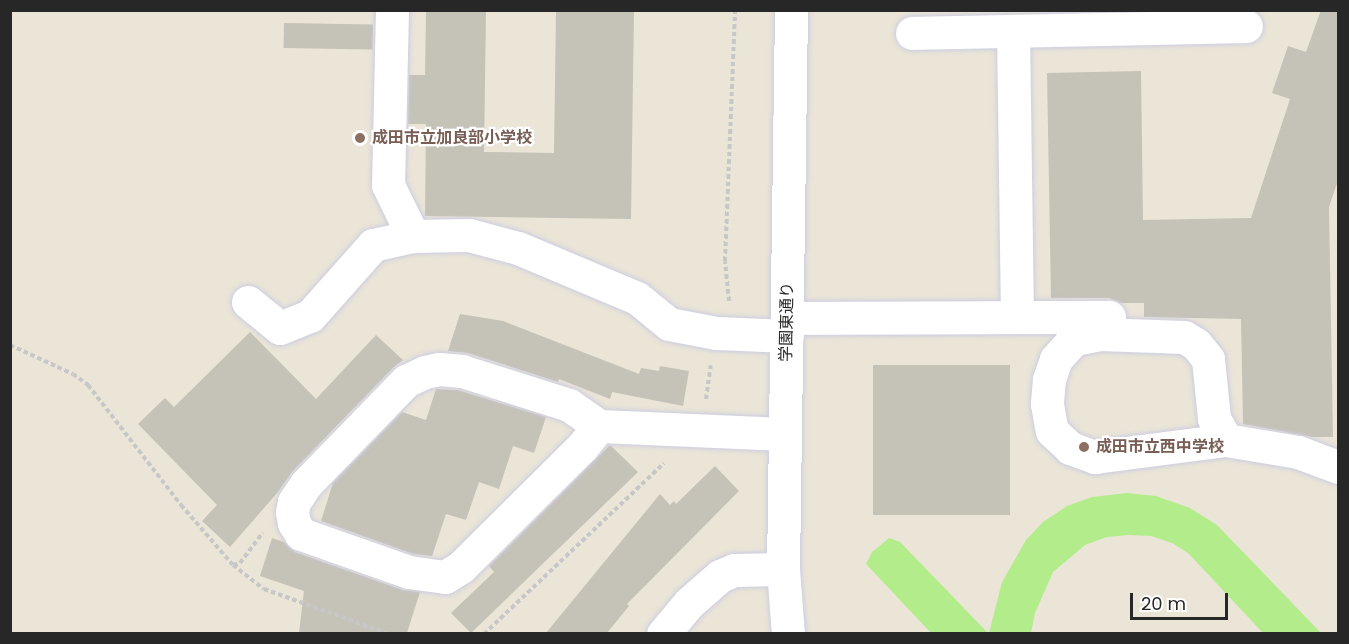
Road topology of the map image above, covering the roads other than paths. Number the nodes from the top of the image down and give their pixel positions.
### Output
1 (393, 10) edge
2 (791, 10) edge
3 (1246, 27) dead end
4 (1013, 31) junction
5 (912, 33) dead end
6 (414, 236) junction
7 (248, 302) dead end
8 (1017, 317) junction
9 (1130, 317) dead end
10 (787, 327) junction
11 (600, 426) junction
12 (785, 434) junction
13 (1226, 440) junction
14 (1338, 467) edge
15 (783, 569) junction
16 (663, 633) edge
17 (788, 633) edge

1 - 6 street
2 - 10 street, 学園東通り
3 - 4 street
4 - 5 street
4 - 8 street
6 - 7 street
6 - 10 street
8 - 9 street
8 - 10 street
10 - 12 street, 学園東通り
11 - 11 street
11 - 12 street
12 - 15 street, 学園東通り
13 - 13 street
13 - 14 street
15 - 16 street
15 - 17 street, 学園東通り

